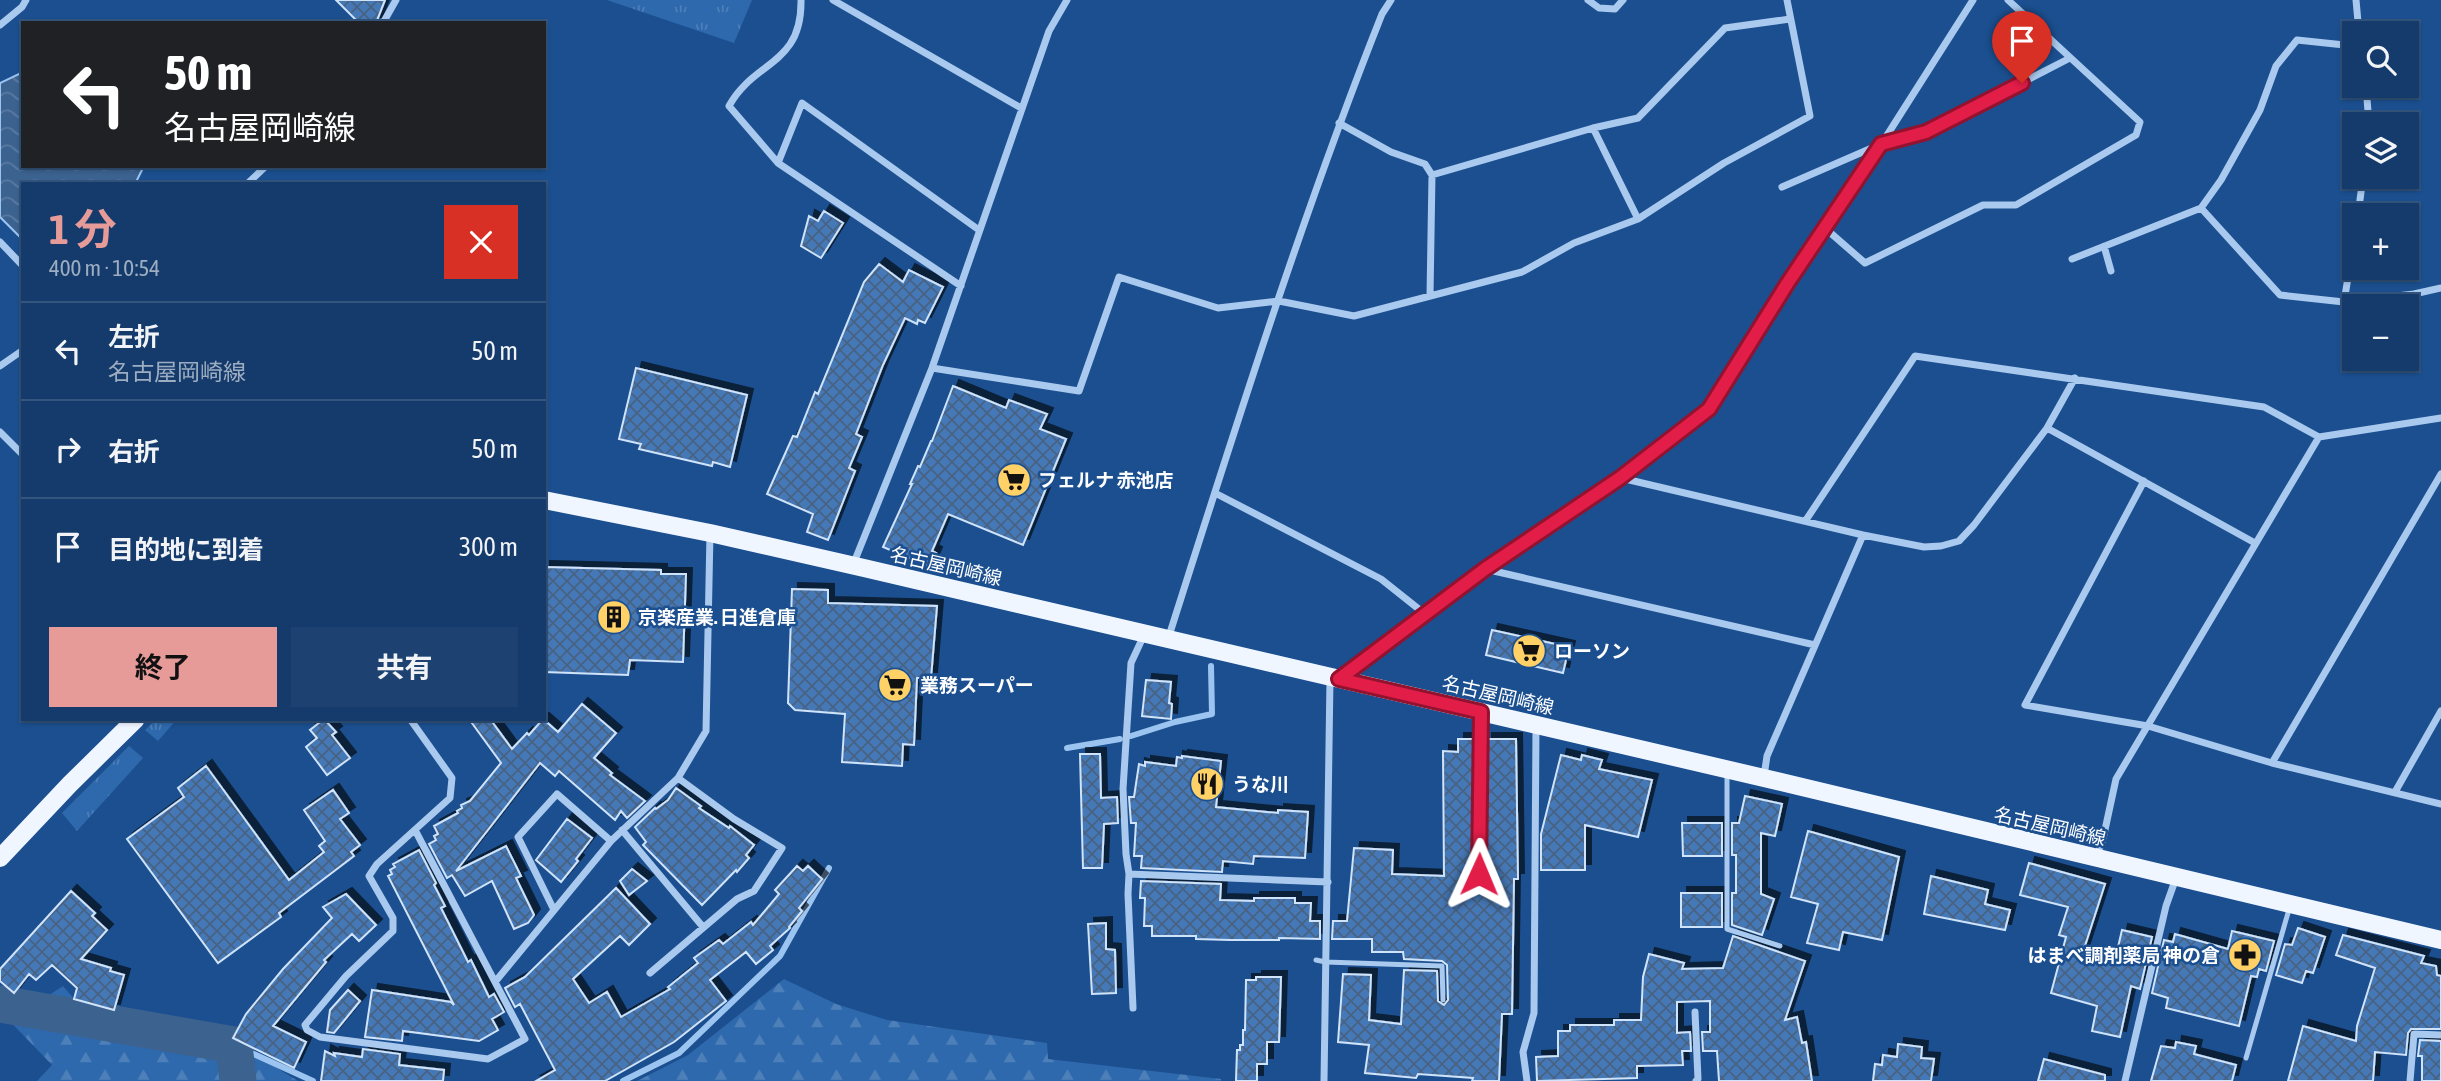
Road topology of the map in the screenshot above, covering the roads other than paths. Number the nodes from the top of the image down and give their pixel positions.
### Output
1 (26, 0) edge
2 (396, 0) edge
3 (801, 0) edge
4 (833, 0) edge
5 (1067, 0) edge
6 (1391, 0) edge
7 (1588, 0) edge
8 (1623, 0) edge
9 (1787, 0) edge
10 (1973, 0) edge
11 (2008, 0) edge
12 (2356, 0) edge
13 (1790, 19) junction
14 (384, 21) edge
15 (2358, 21) edge
16 (0, 24) edge
17 (2342, 45) edge
18 (2070, 58) junction
19 (1021, 108) junction
20 (1339, 123) junction
21 (1593, 128) junction
22 (1881, 144) junction
23 (778, 163) junction
24 (264, 168) edge
25 (1432, 175) junction
26 (249, 182) edge
27 (1782, 187) dead end
28 (2201, 208) junction
29 (1639, 219) junction
30 (1826, 229) junction
31 (979, 230) junction
32 (0, 242) edge
33 (2104, 246) junction
34 (2073, 259) dead end
35 (21, 264) edge
36 (2111, 271) dead end
37 (961, 286) junction
38 (2441, 288) edge
39 (2414, 294) edge
40 (1430, 296) junction
41 (1279, 301) junction
42 (2342, 302) edge
43 (21, 351) edge
44 (0, 366) edge
45 (932, 368) junction
46 (2075, 378) junction
47 (2441, 418) edge
48 (2047, 428) junction
49 (0, 432) edge
50 (2319, 437) junction
51 (21, 453) edge
52 (2441, 474) edge
53 (1620, 478) junction
54 (2144, 481) junction
55 (1214, 493) junction
56 (546, 500) edge
57 (1806, 520) junction
58 (710, 533) junction
59 (1863, 535) junction
60 (2255, 543) junction
61 (853, 566) junction
62 (1485, 569) junction
63 (1425, 614) junction
64 (1144, 635) junction
65 (1168, 640) junction
66 (1815, 645) junction
67 (1335, 678) junction
68 (2441, 711) edge
69 (1481, 712) junction
70 (134, 721) edge
71 (411, 721) edge
72 (1536, 725) junction
73 (2147, 726) junction
74 (2272, 763) junction
75 (1727, 770) junction
76 (678, 778) junction
77 (1764, 778) junction
78 (2395, 792) junction
79 (2441, 804) edge
80 (415, 830) junction
81 (622, 830) junction
82 (611, 841) junction
83 (2096, 858) junction
84 (0, 859) edge
85 (1129, 874) junction
86 (1479, 874) dead end
87 (2176, 877) junction
88 (1328, 882) junction
89 (2291, 904) junction
90 (553, 908) junction
91 (704, 928) junction
92 (2441, 940) edge
93 (1780, 946) dead end
94 (1316, 960) dead end
95 (1326, 962) junction
96 (650, 973) dead end
97 (495, 982) junction
98 (1443, 1000) dead end
99 (1133, 1008) dead end
100 (1695, 1012) dead end
101 (2441, 1035) edge
102 (2246, 1058) dead end
103 (1324, 1081) edge
104 (1527, 1081) edge
105 (1696, 1081) edge
106 (2125, 1081) edge
107 (2410, 1081) edge

1 - 16 street
2 - 14 street
3 - 23 street
4 - 19 street
5 - 19 street
6 - 20 street
7 - 8 street
9 - 13 street
10 - 22 street
11 - 18 street
12 - 15 street
13 - 21 street
13 - 29 street
17 - 28 street
18 - 22 street
18 - 30 street
19 - 31 street
20 - 25 street
20 - 41 street
21 - 25 street
21 - 29 street
22 - 27 street
22 - 30 street
23 - 31 street
23 - 37 street
24 - 26 street
25 - 40 street
28 - 33 street
28 - 42 street
29 - 40 street
30 - 53 street
31 - 37 street
32 - 35 street
33 - 34 street
33 - 36 street
37 - 45 street
38 - 39 street
40 - 41 street
41 - 45 street
41 - 55 street
43 - 44 street
45 - 61 street
46 - 48 street
46 - 50 street
46 - 57 street
47 - 50 street
48 - 54 street
48 - 59 street
49 - 51 street
50 - 60 street
52 - 74 street
53 - 57 street
53 - 62 street
54 - 60 street
54 - 73 street
55 - 63 street
55 - 65 street
56 - 58 main road, 名古屋岡崎線
57 - 59 street
58 - 61 main road, 名古屋岡崎線
58 - 76 street
59 - 66 street
60 - 73 street
61 - 64 main road, 名古屋岡崎線
62 - 63 street
62 - 66 street
63 - 67 street
64 - 65 main road, 名古屋岡崎線
64 - 85 street
65 - 67 main road, 名古屋岡崎線
66 - 77 street
67 - 69 main road, 名古屋岡崎線
67 - 88 street
68 - 78 street
69 - 72 main road, 名古屋岡崎線
69 - 86 lane
70 - 84 main road
71 - 80 street
72 - 75 main road, 名古屋岡崎線
72 - 104 street
73 - 74 street
73 - 83 street
74 - 78 street
75 - 77 main road, 名古屋岡崎線
75 - 93 lane
76 - 81 street
76 - 91 street
77 - 83 main road, 名古屋岡崎線
78 - 79 street
80 - 97 street
80 - 97 street
81 - 82 street
81 - 91 street
82 - 90 street
82 - 90 street
83 - 87 main road, 名古屋岡崎線
85 - 88 street
85 - 99 street
87 - 89 main road, 名古屋岡崎線
87 - 106 street
88 - 95 street
89 - 92 main road, 名古屋岡崎線
89 - 102 lane
90 - 97 street
91 - 96 street
94 - 95 lane
95 - 98 lane
95 - 103 street
100 - 105 street
101 - 107 street

